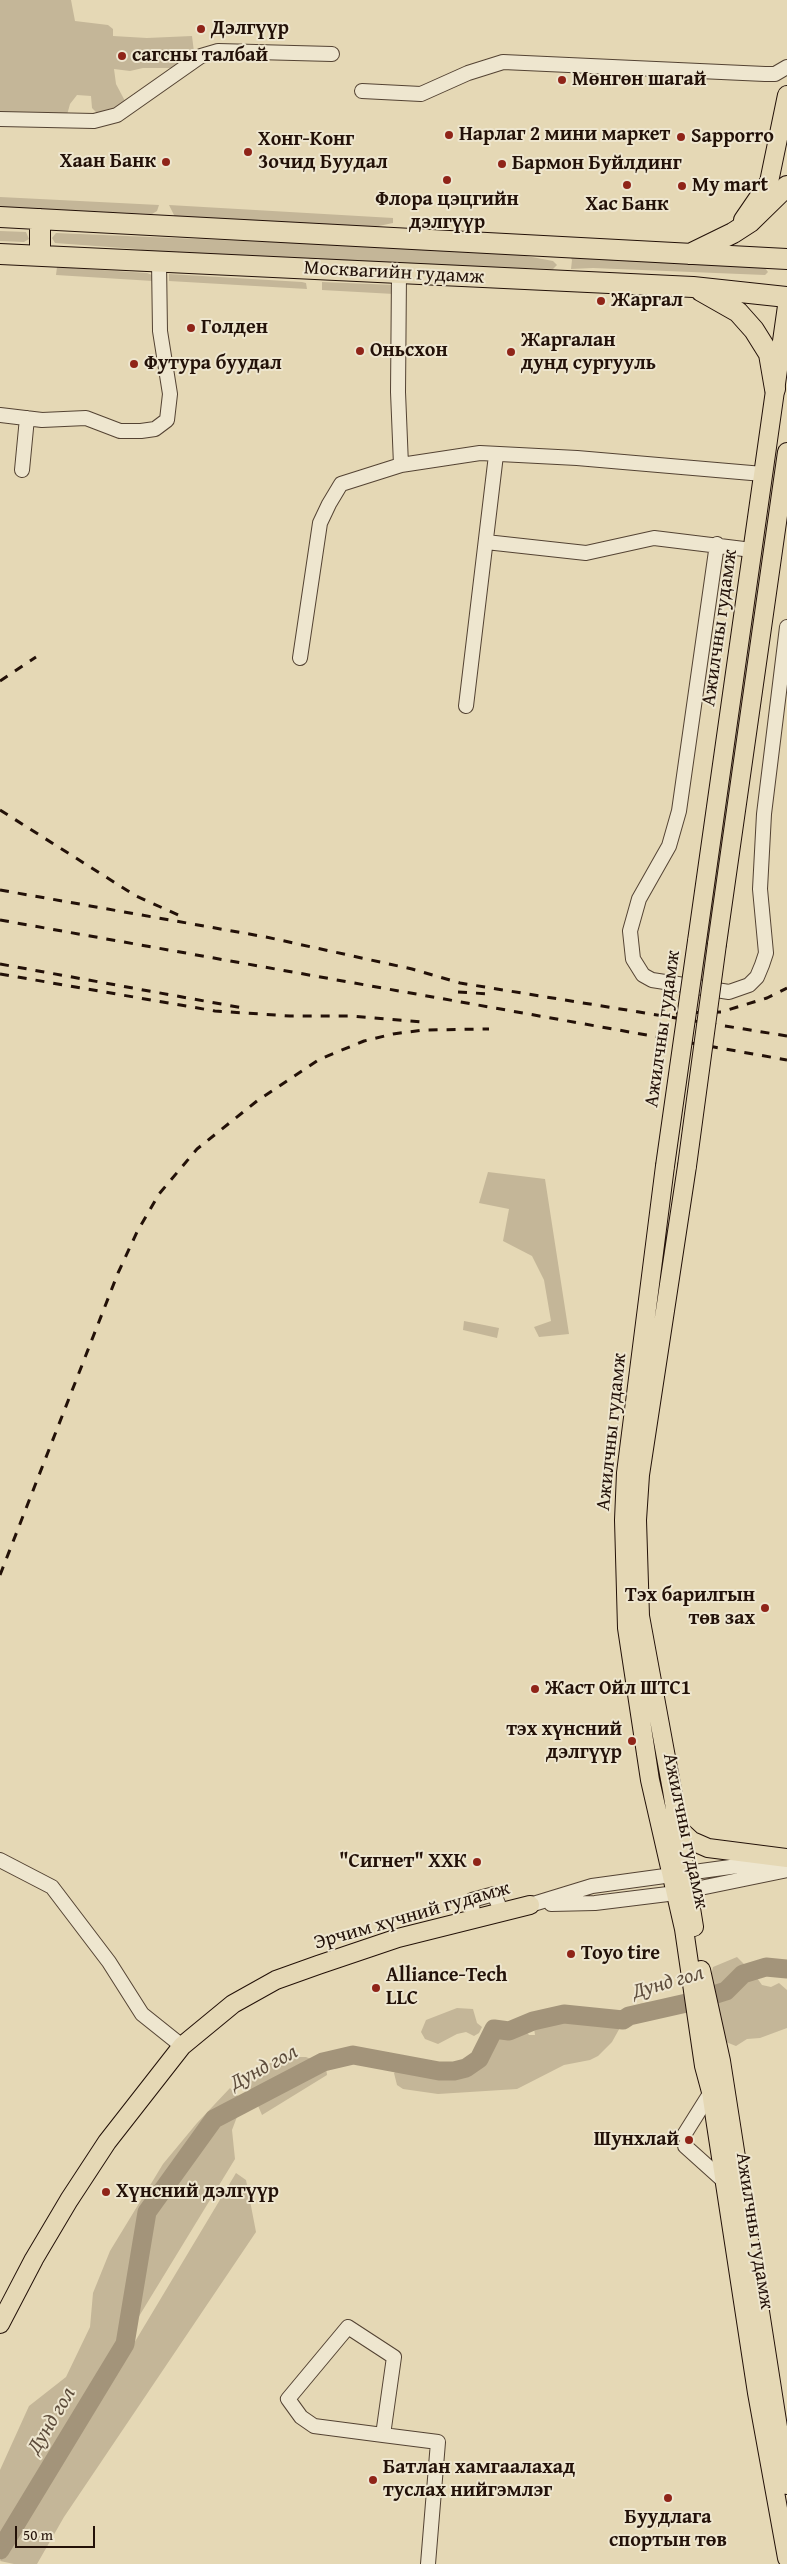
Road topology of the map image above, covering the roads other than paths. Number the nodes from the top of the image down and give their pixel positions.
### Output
1 (332, 54) dead end
2 (781, 71) edge
3 (787, 81) edge
4 (362, 91) dead end
5 (787, 96) edge
6 (0, 119) edge
7 (787, 186) edge
8 (0, 217) edge
9 (40, 219) junction
10 (733, 233) junction
11 (546, 248) junction
12 (0, 254) edge
13 (686, 255) junction
14 (40, 256) junction
15 (787, 259) edge
16 (159, 262) junction
17 (399, 274) junction
18 (556, 279) junction
19 (693, 287) junction
20 (787, 297) edge
21 (787, 306) edge
22 (775, 389) junction
23 (0, 415) edge
24 (26, 418) junction
25 (787, 452) edge
26 (496, 455) junction
27 (401, 465) junction
28 (22, 470) dead end
29 (763, 474) junction
30 (782, 515) edge
31 (486, 542) junction
32 (717, 544) junction
33 (752, 550) junction
34 (787, 627) edge
35 (300, 658) dead end
36 (466, 706) dead end
37 (631, 1520) junction
38 (678, 1828) junction
39 (787, 1858) edge
40 (0, 1860) edge
41 (787, 1870) edge
42 (679, 1874) junction
43 (682, 1892) junction
44 (530, 1904) junction
45 (693, 1954) junction
46 (182, 2046) junction
47 (711, 2092) junction
48 (726, 2182) junction
49 (0, 2324) edge
50 (383, 2435) junction
51 (787, 2484) edge
52 (787, 2558) edge
53 (428, 2564) edge

1 - 6 street
2 - 3 street
2 - 4 street
5 - 10 main road
7 - 10 highway
8 - 9 highway, Москвагийн гудамж
9 - 11 highway, Москвагийн гудамж
9 - 14 highway
10 - 13 highway
11 - 13 highway, Москвагийн гудамж
11 - 18 highway
12 - 14 highway, Москвагийн гудамж
13 - 15 highway, Москвагийн гудамж
14 - 16 highway, Москвагийн гудамж
16 - 17 highway, Москвагийн гудамж
16 - 24 street
17 - 18 highway, Москвагийн гудамж
17 - 27 street
18 - 19 highway, Москвагийн гудамж
19 - 20 highway, Москвагийн гудамж
19 - 22 highway
21 - 22 main road, Ажилчны гудамж
22 - 29 main road, Ажилчны гудамж
23 - 24 street
24 - 28 street
25 - 30 main road, Ажилчны гудамж
26 - 27 street
26 - 29 street
26 - 31 street
27 - 35 street
29 - 33 main road, Ажилчны гудамж
30 - 37 main road, Ажилчны гудамж, bridge
31 - 32 street
31 - 36 street
32 - 33 street
32 - 34 street
33 - 37 main road, Ажилчны гудамж, bridge
37 - 38 main road, Ажилчны гудамж
37 - 42 main road, Ажилчны гудамж
38 - 39 main road
38 - 42 main road, Ажилчны гудамж
39 - 42 street, Эрчим хүчний гудамж
40 - 46 street
41 - 43 street, Эрчим хүчний гудамж
42 - 43 main road, Ажилчны гудамж
42 - 44 street, Эрчим хүчний гудамж
43 - 44 street, Эрчим хүчний гудамж
43 - 45 main road, Ажилчны гудамж
44 - 46 main road, Эрчим хүчний гудамж
45 - 47 main road, Ажилчны гудамж
45 - 51 main road, Ажилчны гудамж
46 - 49 main road, Эрчим хүчний гудамж
47 - 48 main road, Ажилчны гудамж
47 - 48 street
48 - 52 main road, Ажилчны гудамж
50 - 50 street
50 - 53 street

